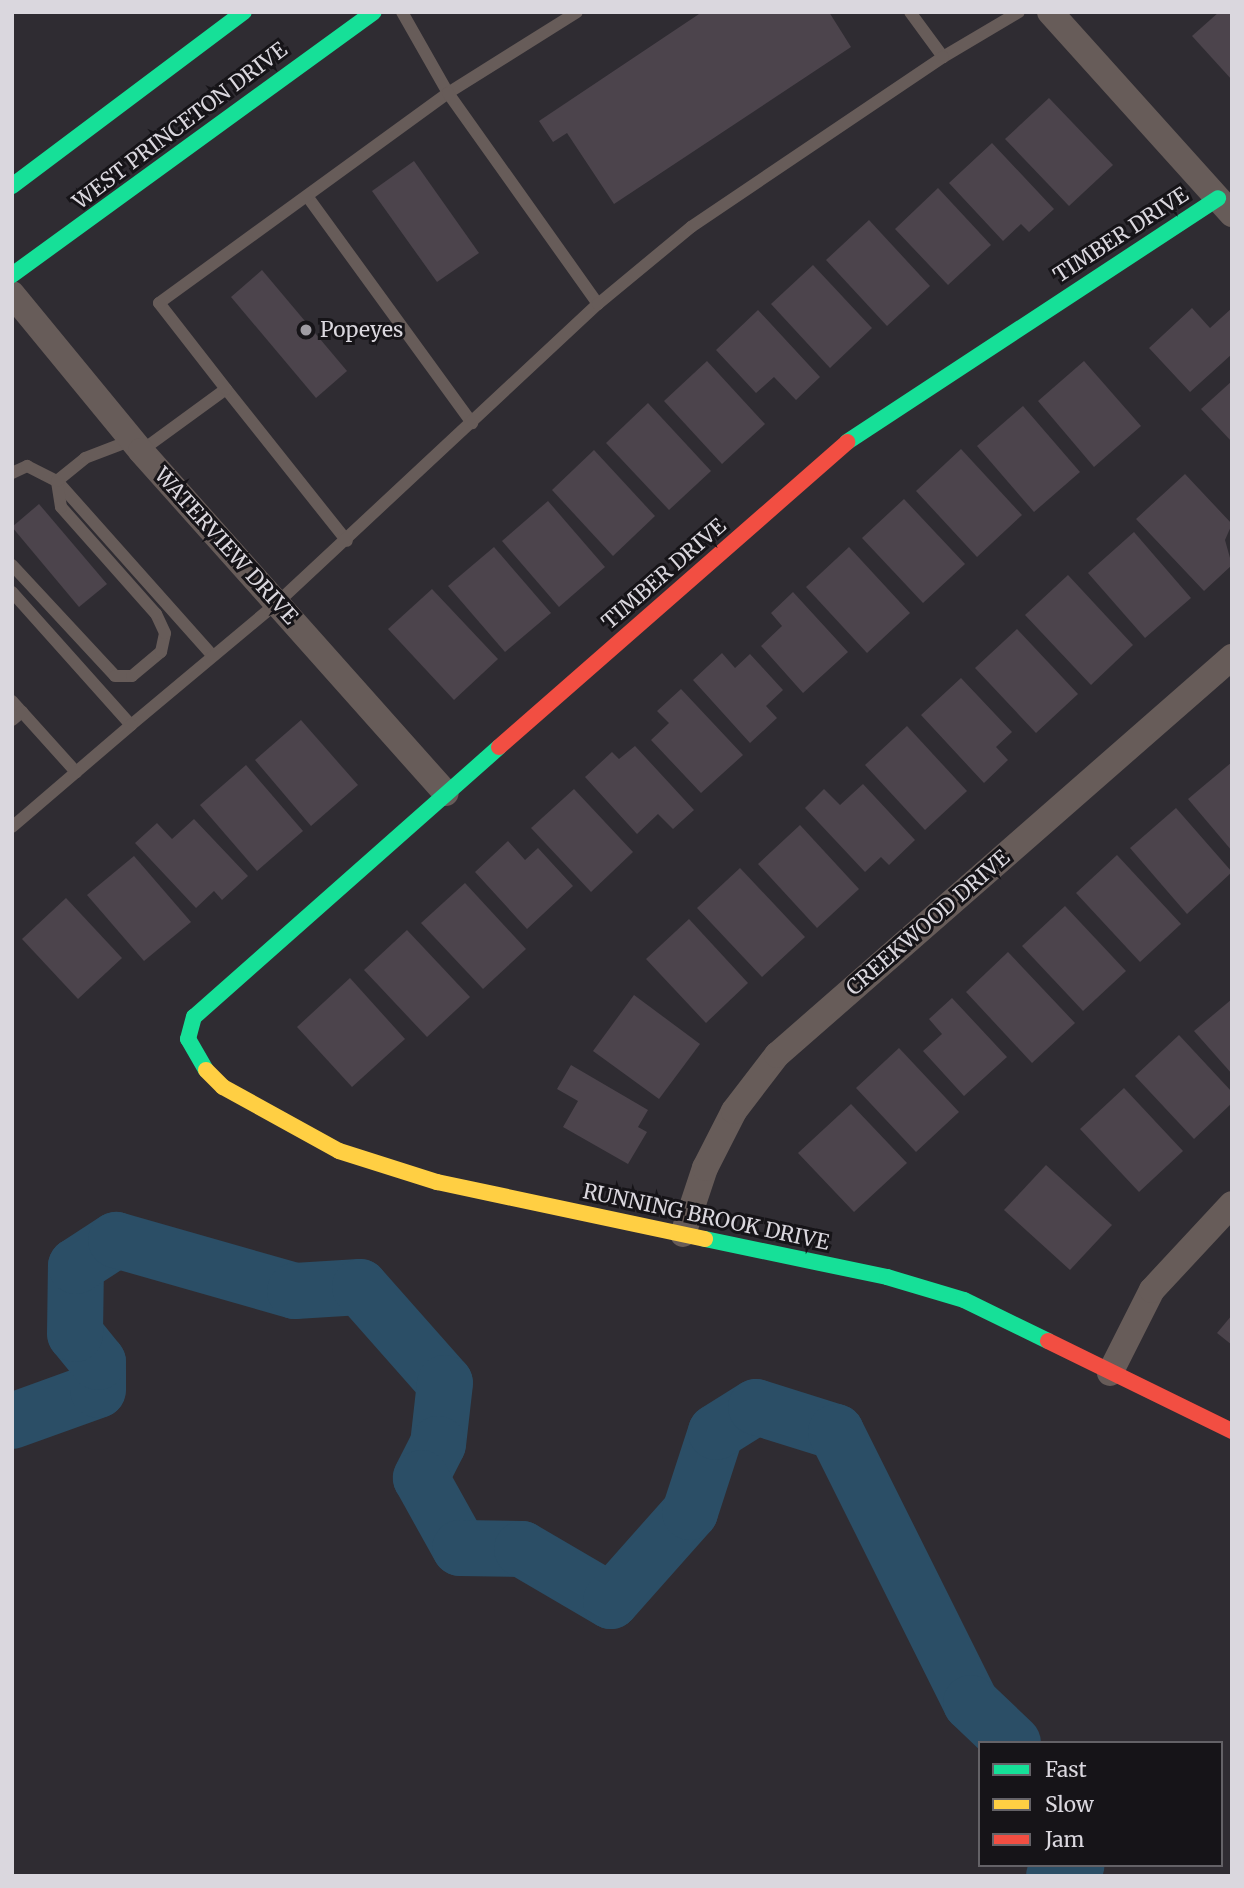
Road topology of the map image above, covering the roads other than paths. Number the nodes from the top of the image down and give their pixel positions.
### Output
1 (244, 12) edge
2 (374, 12) edge
3 (402, 12) edge
4 (578, 12) edge
5 (910, 12) edge
6 (1019, 12) edge
7 (1050, 12) edge
8 (943, 57) junction
9 (448, 93) junction
10 (12, 186) edge
11 (307, 196) junction
12 (1225, 206) edge
13 (12, 275) edge
14 (12, 294) edge
15 (598, 304) junction
16 (226, 389) junction
17 (472, 423) junction
18 (136, 446) junction
19 (12, 473) edge
20 (57, 481) junction
21 (347, 541) junction
22 (12, 565) edge
23 (12, 592) edge
24 (277, 603) junction
25 (212, 655) junction
26 (1232, 657) edge
27 (12, 701) edge
28 (17, 716) edge
29 (131, 725) junction
30 (76, 772) junction
31 (446, 793) junction
32 (12, 827) edge
33 (188, 1039) joint
34 (1232, 1204) edge
35 (683, 1234) junction
36 (1110, 1373) junction
37 (1232, 1431) edge

1 - 10 main road
2 - 13 main road, WEST PRINCETON DRIVE
3 - 9 lane
4 - 9 lane
5 - 8 lane
6 - 8 lane
7 - 12 street
8 - 15 lane
9 - 11 lane
9 - 15 lane
11 - 16 lane
11 - 17 lane
12 - 31 main road, TIMBER DRIVE
14 - 18 street, WATERVIEW DRIVE
15 - 17 lane
16 - 18 lane
16 - 21 lane
17 - 21 lane
18 - 20 lane
18 - 24 street, WATERVIEW DRIVE
19 - 20 lane
20 - 22 lane
20 - 25 lane
21 - 24 lane
23 - 29 lane
24 - 25 lane
24 - 31 street, WATERVIEW DRIVE
25 - 29 lane
26 - 35 street, CREEKWOOD DRIVE
27 - 28 lane
28 - 30 lane
29 - 30 lane
30 - 32 lane
31 - 33 main road, TIMBER DRIVE
33 - 35 main road, RUNNING BROOK DRIVE
34 - 36 street
35 - 36 main road, RUNNING BROOK DRIVE
36 - 37 main road, RUNNING BROOK DRIVE

